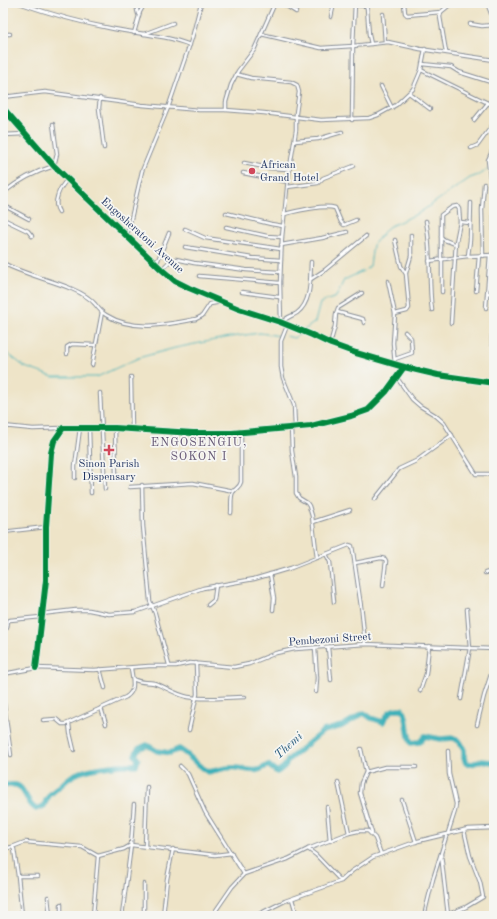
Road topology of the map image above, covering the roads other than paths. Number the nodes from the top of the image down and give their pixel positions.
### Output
1 (19, 3) edge
2 (133, 3) edge
3 (145, 3) edge
4 (201, 3) edge
5 (275, 3) edge
6 (282, 3) edge
7 (334, 3) edge
8 (404, 3) edge
9 (452, 3) edge
10 (487, 3) edge
11 (25, 4) edge
12 (137, 4) edge
13 (355, 4) edge
14 (296, 12) dead end
15 (441, 12) junction
16 (139, 14) junction
17 (383, 14) dead end
18 (331, 17) dead end
19 (494, 21) edge
20 (173, 24) dead end
21 (470, 24) dead end
22 (494, 25) edge
23 (134, 33) junction
24 (3, 34) edge
25 (10, 34) dead end
26 (261, 34) junction
27 (143, 35) junction
28 (385, 42) junction
29 (372, 44) junction
30 (190, 45) junction
31 (353, 46) junction
32 (424, 49) junction
33 (446, 52) junction
34 (494, 60) edge
35 (422, 64) junction
36 (420, 70) junction
37 (236, 74) junction
38 (494, 83) edge
39 (381, 86) dead end
40 (409, 93) junction
41 (3, 97) edge
42 (100, 98) junction
43 (488, 103) junction
44 (494, 106) edge
45 (3, 108) edge
46 (168, 108) junction
47 (392, 108) junction
48 (226, 110) junction
49 (430, 110) dead end
50 (297, 117) junction
51 (352, 120) junction
52 (474, 120) dead end
53 (494, 123) edge
54 (53, 124) dead end
55 (342, 132) dead end
56 (26, 134) junction
57 (3, 135) edge
58 (294, 141) junction
59 (494, 147) edge
60 (104, 148) dead end
61 (471, 148) dead end
62 (244, 163) dead end
63 (54, 166) junction
64 (354, 166) dead end
65 (289, 169) junction
66 (243, 173) dead end
67 (67, 180) junction
68 (288, 182) junction
69 (484, 184) dead end
70 (287, 186) junction
71 (3, 193) edge
72 (471, 203) dead end
73 (3, 205) edge
74 (58, 212) dead end
75 (226, 213) dead end
76 (284, 214) junction
77 (3, 219) edge
78 (29, 219) dead end
79 (356, 220) dead end
80 (426, 221) dead end
81 (460, 222) junction
82 (470, 223) junction
83 (283, 226) junction
84 (226, 227) dead end
85 (185, 229) dead end
86 (347, 232) dead end
87 (169, 233) dead end
88 (411, 235) dead end
89 (32, 236) dead end
90 (127, 236) junction
91 (366, 236) dead end
92 (282, 237) junction
93 (441, 237) junction
94 (395, 240) dead end
95 (494, 241) edge
96 (282, 245) junction
97 (456, 246) junction
98 (185, 247) dead end
99 (281, 249) junction
100 (492, 255) edge
101 (468, 256) junction
102 (481, 256) junction
103 (456, 257) junction
104 (442, 259) junction
105 (281, 260) junction
106 (429, 261) junction
107 (311, 262) dead end
108 (3, 263) edge
109 (156, 265) junction
110 (161, 270) junction
111 (280, 272) junction
112 (406, 274) junction
113 (199, 276) dead end
114 (310, 279) junction
115 (388, 281) dead end
116 (280, 283) junction
117 (476, 291) dead end
118 (242, 292) dead end
119 (442, 292) dead end
120 (362, 293) dead end
121 (487, 293) junction
122 (494, 294) edge
123 (279, 297) junction
124 (222, 302) junction
125 (486, 308) dead end
126 (432, 310) dead end
127 (102, 312) junction
128 (337, 312) junction
129 (395, 314) junction
130 (281, 323) junction
131 (364, 323) dead end
132 (451, 323) dead end
133 (287, 326) junction
134 (405, 332) dead end
135 (492, 335) dead end
136 (330, 344) junction
137 (95, 345) junction
138 (494, 346) edge
139 (67, 354) dead end
140 (395, 359) junction
141 (395, 365) junction
142 (92, 366) dead end
143 (404, 367) junction
144 (131, 377) dead end
145 (397, 378) junction
146 (494, 383) edge
147 (100, 393) dead end
148 (3, 426) edge
149 (63, 428) junction
150 (80, 428) junction
151 (89, 428) junction
152 (103, 428) junction
153 (115, 428) junction
154 (293, 428) junction
155 (132, 430) junction
156 (241, 432) junction
157 (452, 435) junction
158 (494, 474) edge
159 (116, 477) dead end
160 (75, 478) dead end
161 (142, 486) junction
162 (130, 487) dead end
163 (104, 489) dead end
164 (234, 491) junction
165 (494, 492) edge
166 (91, 493) dead end
167 (375, 499) dead end
168 (350, 510) dead end
169 (231, 513) dead end
170 (314, 522) junction
171 (46, 527) junction
172 (3, 532) edge
173 (326, 554) junction
174 (317, 558) junction
175 (355, 563) junction
176 (494, 571) edge
177 (485, 573) dead end
178 (270, 574) junction
179 (216, 585) junction
180 (383, 586) dead end
181 (334, 602) dead end
182 (208, 605) dead end
183 (153, 606) junction
184 (467, 609) dead end
185 (273, 610) dead end
186 (41, 615) junction
187 (7, 628) dead end
188 (365, 644) junction
189 (429, 646) junction
190 (328, 647) junction
191 (315, 648) junction
192 (470, 648) junction
193 (494, 649) edge
194 (196, 663) junction
195 (168, 666) junction
196 (494, 666) edge
197 (36, 668) junction
198 (131, 668) junction
199 (100, 669) junction
200 (3, 674) edge
201 (132, 679) junction
202 (331, 680) dead end
203 (105, 688) dead end
204 (420, 691) dead end
205 (316, 692) dead end
206 (3, 696) edge
207 (245, 697) dead end
208 (196, 698) junction
209 (461, 699) dead end
210 (101, 708) junction
211 (43, 720) dead end
212 (70, 723) junction
213 (106, 724) dead end
214 (477, 725) dead end
215 (189, 730) dead end
216 (361, 749) dead end
217 (74, 750) dead end
218 (448, 751) dead end
219 (11, 755) dead end
220 (180, 766) dead end
221 (416, 767) dead end
222 (366, 772) junction
223 (338, 782) dead end
224 (148, 787) dead end
225 (402, 800) dead end
226 (134, 804) dead end
227 (327, 807) dead end
228 (494, 828) edge
229 (464, 830) junction
230 (348, 833) junction
231 (372, 834) junction
232 (448, 834) junction
233 (330, 841) junction
234 (416, 842) junction
235 (131, 845) junction
236 (145, 846) junction
237 (12, 847) junction
238 (3, 849) edge
239 (173, 849) junction
240 (308, 849) junction
241 (441, 851) junction
242 (232, 853) junction
243 (381, 854) junction
244 (98, 856) junction
245 (244, 874) junction
246 (18, 876) junction
247 (38, 876) dead end
248 (340, 880) junction
249 (144, 884) dead end
250 (48, 897) dead end
251 (292, 899) junction
252 (61, 904) dead end
253 (448, 914) junction
254 (22, 916) edge
255 (50, 916) edge
256 (61, 916) edge
257 (92, 916) edge
258 (122, 916) edge
259 (144, 916) edge
260 (163, 916) edge
261 (212, 916) edge
262 (255, 916) edge
263 (297, 916) edge
264 (424, 916) edge
265 (444, 916) edge

1 - 11 street
2 - 12 street
3 - 16 street
4 - 30 street
5 - 26 street
6 - 14 street
7 - 18 street
8 - 15 street
9 - 15 street
10 - 19 street
11 - 23 street
12 - 16 street
13 - 29 street
13 - 31 street
15 - 33 street
16 - 23 street
17 - 28 street
20 - 27 street
21 - 22 street
23 - 27 street
24 - 25 street
26 - 31 street
26 - 37 street
27 - 30 street
28 - 29 street
28 - 32 street
29 - 31 street
30 - 46 street
31 - 51 street
32 - 33 street
32 - 35 street
33 - 34 street
35 - 36 street
35 - 38 street
36 - 40 street
36 - 43 street
37 - 48 street
37 - 50 street
39 - 47 street
40 - 47 street
40 - 49 street
41 - 42 street
42 - 46 street
42 - 60 street
43 - 44 street
43 - 52 street
45 - 56 street, Engosheratoni Avenue
46 - 48 street
46 - 90 street
47 - 51 street
48 - 50 street
50 - 51 street
50 - 58 street
53 - 61 street
54 - 63 street
55 - 58 street
56 - 57 street
56 - 63 street, Engosheratoni Avenue
58 - 65 street
59 - 95 street
62 - 65 street
63 - 67 street, Engosheratoni Avenue
63 - 71 street
64 - 70 street
65 - 68 street
66 - 68 street
67 - 74 street
67 - 90 street, Engosheratoni Avenue
68 - 70 street
69 - 102 street
70 - 76 street
72 - 82 street
73 - 78 street
75 - 83 street
76 - 79 street
76 - 83 street
77 - 89 street
80 - 106 street
81 - 82 street
81 - 93 street
81 - 97 street
82 - 101 street
83 - 92 street
84 - 92 street
85 - 99 street
86 - 96 street
87 - 109 street
88 - 112 street
90 - 109 street, Engosheratoni Avenue
91 - 114 street
92 - 96 street
93 - 97 street
93 - 104 street
94 - 112 street
96 - 99 street
97 - 103 street
98 - 105 street
99 - 105 street
100 - 102 street
100 - 121 street
101 - 102 street
101 - 103 street
102 - 117 street
103 - 104 street
103 - 132 street
104 - 106 street
104 - 119 street
105 - 111 street
106 - 126 street
107 - 114 street
108 - 127 street
109 - 110 street, Engosheratoni Avenue
110 - 111 street
110 - 124 street, Engosheratoni Avenue
111 - 116 street
112 - 129 street
113 - 116 street
114 - 130 street
115 - 129 street
116 - 123 street
118 - 123 street
120 - 128 street
121 - 122 street
121 - 125 street
123 - 130 street
124 - 127 street
124 - 130 street, Engosheratoni Avenue
127 - 137 street
128 - 131 street
128 - 136 street
129 - 140 street
130 - 133 street, Engosheratoni Avenue
133 - 136 street, Engosheratoni Avenue
133 - 154 street
134 - 140 street
135 - 138 street
136 - 141 street, Engosheratoni Avenue
137 - 139 street
137 - 142 street
140 - 141 street
141 - 143 street, Engosheratoni Avenue
143 - 145 street
143 - 146 street, Engosheratoni Avenue
144 - 155 street
145 - 154 street
145 - 157 street
147 - 152 street
148 - 149 street
149 - 150 street
149 - 171 street
150 - 151 street
150 - 160 street
151 - 152 street
151 - 166 street
152 - 153 street
152 - 163 street
153 - 155 street
153 - 159 street
154 - 156 street
154 - 170 street
155 - 156 street
156 - 164 street
157 - 158 street
157 - 167 street
158 - 165 street
161 - 162 street
161 - 164 street
161 - 183 street
164 - 169 street
168 - 170 street
170 - 174 street
171 - 172 street
171 - 186 street
173 - 174 street
173 - 175 street
173 - 181 street
174 - 178 street
175 - 180 street
175 - 188 street
176 - 177 street
178 - 179 street
178 - 185 street
179 - 182 street
179 - 183 street
183 - 186 street
183 - 195 street
184 - 192 street
186 - 187 street
186 - 197 street
188 - 189 street, Pembezoni Street
188 - 190 street, Pembezoni Street
189 - 192 street, Pembezoni Street
189 - 204 street
190 - 191 street, Pembezoni Street
190 - 202 street
191 - 194 street, Pembezoni Street
191 - 205 street
192 - 193 street, Pembezoni Street
192 - 209 street
194 - 195 street, Pembezoni Street
194 - 208 street
195 - 198 street, Pembezoni Street
196 - 214 street
197 - 199 street, Pembezoni Street
197 - 200 street, Pembezoni Street
198 - 199 street, Pembezoni Street
198 - 201 street
199 - 203 street
201 - 208 street
201 - 210 street
206 - 219 street
207 - 208 street
208 - 215 street
210 - 212 street
210 - 213 street
211 - 212 street
212 - 217 street
216 - 222 street
218 - 232 street
220 - 242 street
221 - 222 street
222 - 231 street
223 - 230 street
224 - 236 street
225 - 234 street
226 - 235 street
227 - 233 street
228 - 229 street
229 - 232 street
229 - 253 street
230 - 231 street
230 - 233 street
231 - 243 street
232 - 234 street
232 - 241 street
233 - 240 street
234 - 243 street
235 - 236 street
235 - 244 street
235 - 258 street
236 - 239 street
237 - 238 street
237 - 244 street
237 - 246 street
239 - 242 street
239 - 260 street
240 - 245 street
240 - 248 street
241 - 253 street
241 - 264 street
242 - 245 street
243 - 248 street
244 - 257 street
245 - 261 street
246 - 247 street
246 - 254 street
248 - 251 street
249 - 259 street
250 - 255 street
251 - 262 street
251 - 263 street
252 - 256 street
253 - 265 street

